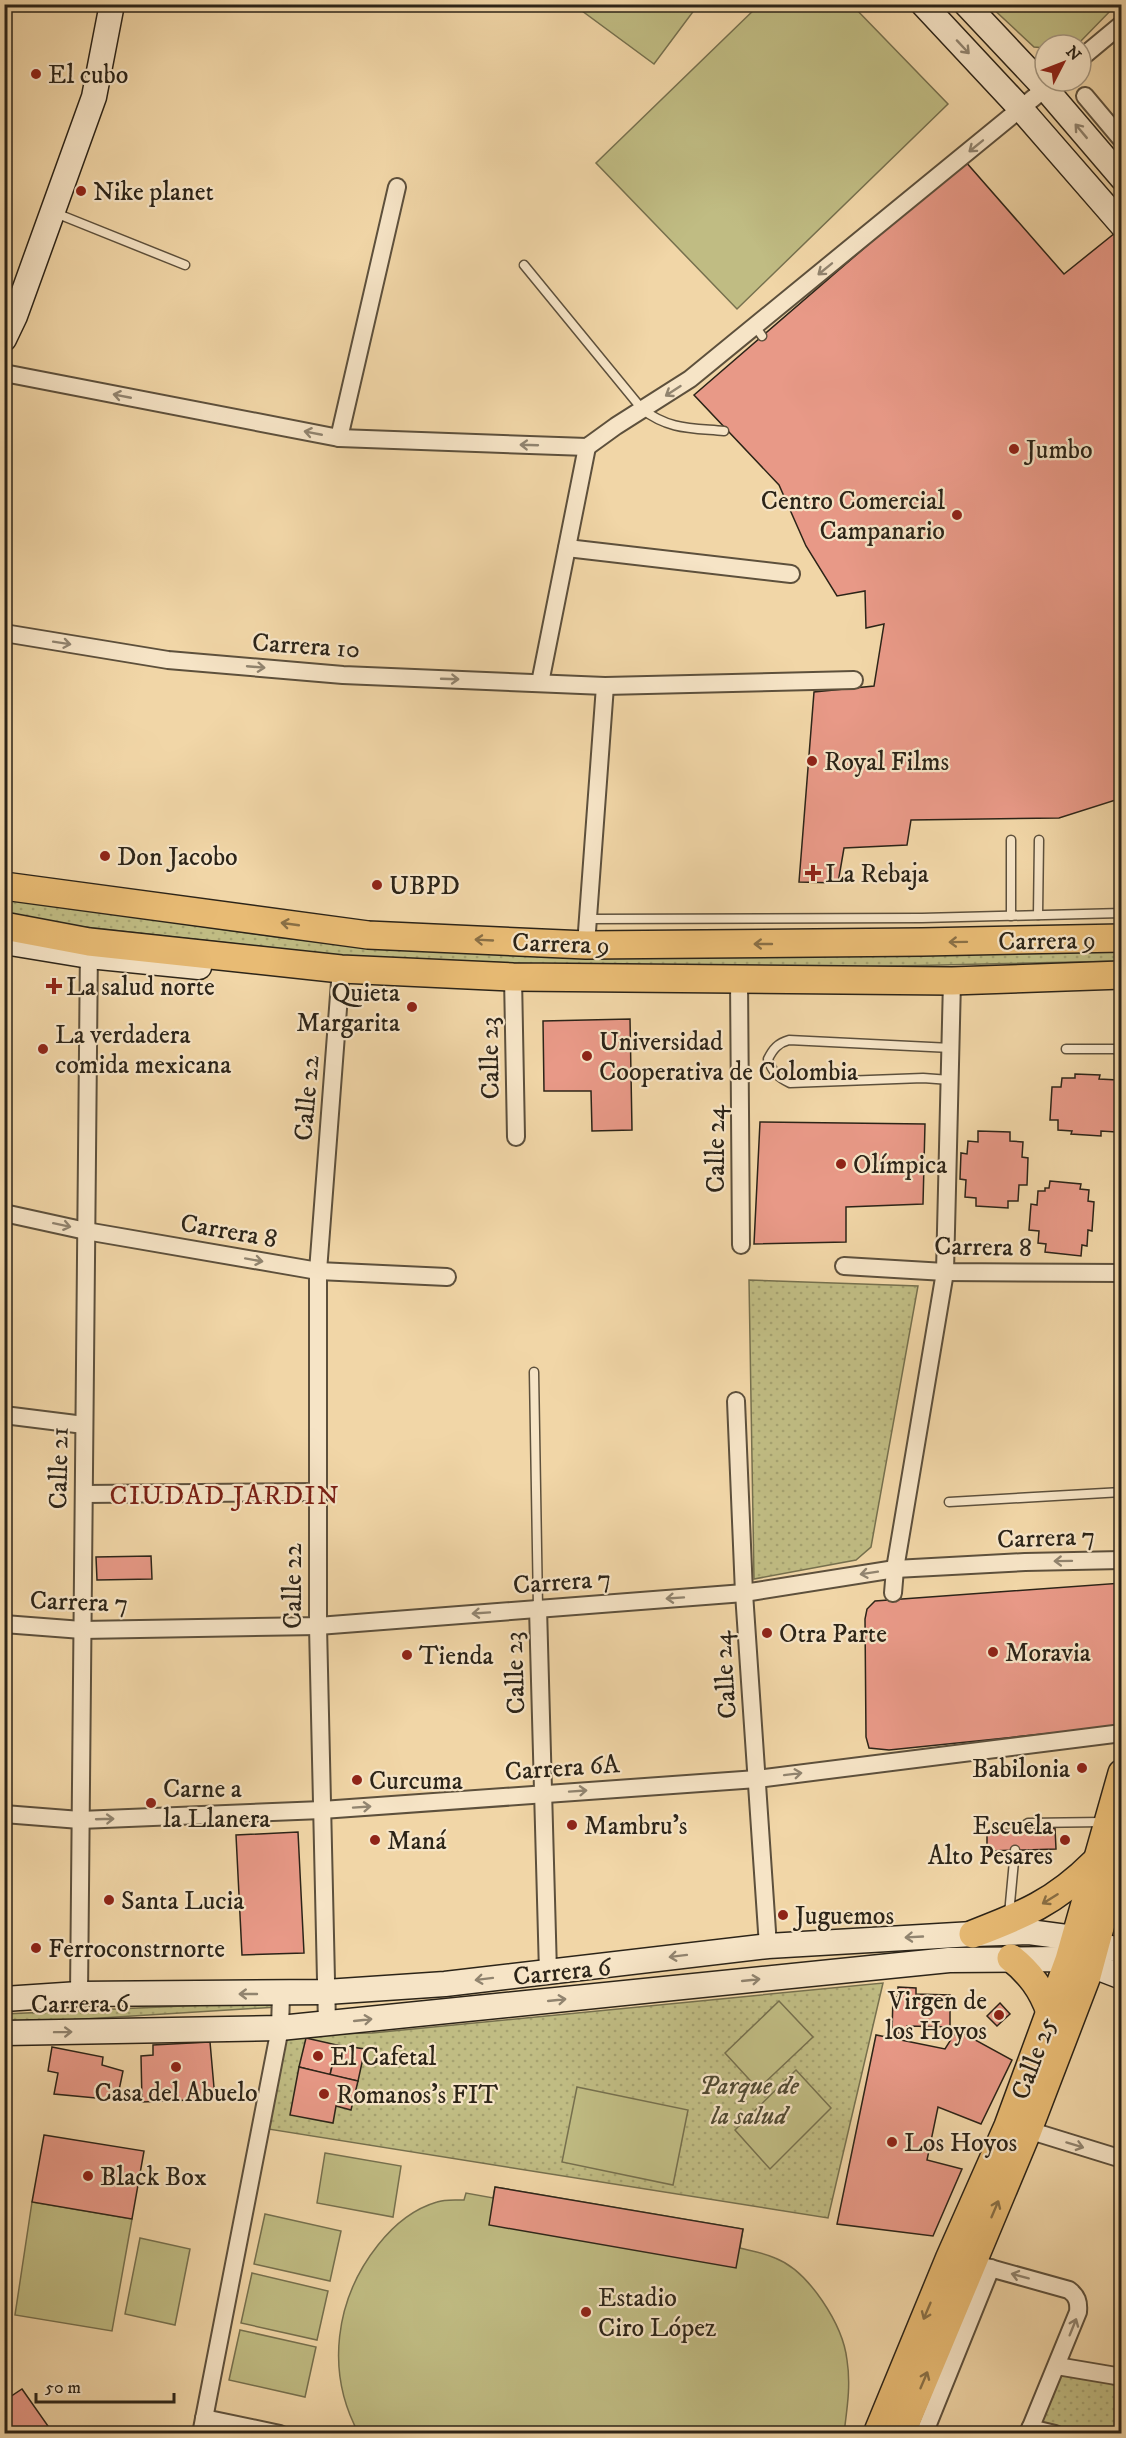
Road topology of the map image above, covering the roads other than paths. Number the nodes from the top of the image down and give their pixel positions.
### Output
1 (112, 4) edge
2 (922, 4) edge
3 (966, 4) edge
4 (1122, 24) edge
5 (1093, 48) edge
6 (1033, 69) edge
7 (1040, 93) edge
8 (1055, 93) edge
9 (1085, 96) dead end
10 (1021, 109) junction
11 (1122, 140) edge
12 (1120, 177) edge
13 (397, 187) dead end
14 (1096, 196) junction
15 (53, 212) junction
16 (1122, 225) edge
17 (185, 265) dead end
18 (524, 265) dead end
19 (10, 314) edge
20 (4, 339) edge
21 (4, 373) edge
22 (642, 409) junction
23 (724, 431) dead end
24 (339, 438) junction
25 (587, 447) junction
26 (567, 548) junction
27 (792, 574) dead end
28 (4, 633) edge
29 (854, 680) dead end
30 (540, 683) junction
31 (606, 686) junction
32 (1011, 840) dead end
33 (1040, 840) dead end
34 (4, 886) edge
35 (1122, 913) edge
36 (1038, 915) junction
37 (1011, 916) junction
38 (4, 926) edge
39 (587, 932) junction
40 (1122, 938) edge
41 (4, 942) edge
42 (89, 949) junction
43 (341, 975) junction
44 (1122, 975) edge
45 (512, 982) junction
46 (739, 984) junction
47 (952, 986) junction
48 (1122, 988) edge
49 (951, 1048) junction
50 (1066, 1049) dead end
51 (1122, 1054) edge
52 (950, 1080) junction
53 (516, 1137) dead end
54 (4, 1213) edge
55 (86, 1231) junction
56 (741, 1245) dead end
57 (844, 1266) dead end
58 (318, 1271) junction
59 (945, 1272) junction
60 (1122, 1273) edge
61 (447, 1277) dead end
62 (534, 1372) dead end
63 (736, 1401) dead end
64 (4, 1415) edge
65 (84, 1425) junction
66 (318, 1492) junction
67 (1122, 1492) edge
68 (84, 1494) junction
69 (948, 1502) dead end
70 (1122, 1560) edge
71 (895, 1569) junction
72 (744, 1593) junction
73 (893, 1593) dead end
74 (538, 1608) junction
75 (4, 1624) edge
76 (318, 1626) junction
77 (82, 1630) junction
78 (1122, 1733) edge
79 (1122, 1773) edge
80 (757, 1779) junction
81 (543, 1794) junction
82 (322, 1810) junction
83 (4, 1814) edge
84 (80, 1820) junction
85 (1107, 1822) junction
86 (1019, 1829) dead end
87 (1122, 1846) edge
88 (1016, 1850) dead end
89 (1095, 1862) junction
90 (1008, 1920) junction
91 (973, 1934) junction
92 (768, 1946) junction
93 (1082, 1951) junction
94 (1122, 1952) edge
95 (1011, 1958) junction
96 (548, 1972) junction
97 (1122, 1977) edge
98 (326, 1992) junction
99 (79, 1994) junction
100 (281, 1994) junction
101 (4, 1999) edge
102 (1050, 2012) junction
103 (327, 2024) junction
104 (280, 2028) junction
105 (4, 2033) edge
106 (1028, 2130) junction
107 (1122, 2159) edge
108 (981, 2266) junction
109 (1057, 2366) junction
110 (1122, 2377) edge
111 (203, 2426) edge
112 (1029, 2431) edge
113 (280, 2433) edge
114 (877, 2433) edge
115 (901, 2433) edge
116 (924, 2433) edge
117 (1055, 2433) edge

1 - 15 main road
2 -> 10 main road
3 - 6 main road
4 - 5 street
7 - 10 street
12 -> 8 main road
9 - 11 street
10 - 14 main road
10 -> 22 street
12 - 14 main road
13 - 24 street
14 - 16 main road
15 - 17 lane
15 - 19 main road
18 - 22 lane
19 - 20 main road
24 -> 21 street
22 - 23 lane
22 - 25 street
25 -> 24 street
25 - 26 street
26 - 27 street
26 - 30 street
28 -> 30 street, Carrera 10
29 - 31 street, Carrera 10
30 - 31 street, Carrera 10
31 - 39 street
32 - 37 lane
33 - 36 lane
39 -> 34 main road, Carrera 9
35 - 36 lane
36 - 37 lane
37 - 39 lane
38 - 42 main road, Carrera 9
40 -> 39 main road, Carrera 9
41 - 42 main road
42 - 43 main road, Carrera 9
42 - 55 street, Calle 21
43 - 45 main road, Carrera 9
43 - 58 street, Calle 22
44 - 47 main road, Carrera 9
45 - 46 main road, Carrera 9
45 - 53 street, Calle 23
46 - 47 main road, Carrera 9
46 - 56 street, Calle 24
47 - 48 main road
47 - 49 street
49 - 52 street
49 - 52 lane
50 - 51 lane
52 - 59 street
54 -> 55 street, Carrera 8
55 -> 58 street, Carrera 8
55 - 65 street, Calle 21
57 - 59 street, Carrera 8
58 - 61 street, Carrera 8
58 - 66 street, Calle 22
59 - 60 street, Carrera 8
59 - 71 street
62 - 74 lane, Calle 23
63 - 72 street, Calle 24
64 - 65 street
65 - 68 street, Calle 21
66 - 68 street
66 - 76 street, Calle 22
67 - 69 lane
68 - 77 street, Calle 21
70 -> 71 street, Carrera 7
71 -> 72 street, Carrera 7
71 - 73 street
72 -> 74 street, Carrera 7
72 - 80 street, Calle 24
74 -> 76 street, Carrera 7
74 - 81 street, Calle 23
75 - 77 street, Carrera 7
76 - 77 street, Carrera 7
76 - 82 street, Calle 22
77 - 84 street, Calle 21
80 -> 78 street, Carrera 6A
79 - 85 main road, Calle 25
81 -> 80 street, Carrera 6A
80 - 92 street, Calle 24
82 -> 81 street, Carrera 6A
81 - 96 street, Calle 23
84 -> 82 street, Carrera 6A
82 - 98 street, Calle 22
83 - 84 street, Carrera 6A
84 - 99 street, Calle 21
85 - 86 lane
85 - 89 main road, Calle 25
87 - 93 main road
88 - 90 lane
89 -> 90 main road
89 - 93 main road, Calle 25
90 - 91 main road
91 -> 92 main road, Carrera 6
91 - 93 main road, Carrera 6
92 -> 96 main road, Carrera 6
93 - 94 main road, Carrera 6
93 - 95 main road, Carrera 6
93 - 97 main road, Carrera 6
93 - 102 main road, Calle 25
93 - 106 main road
95 - 102 main road
103 -> 95 main road, Carrera 6
96 -> 98 main road, Carrera 6
98 - 100 main road, Carrera 6
98 - 103 street, Calle 22
100 -> 99 main road, Carrera 6
99 - 101 main road, Carrera 6
100 - 104 street
102 -> 114 main road, Calle 25
103 - 104 main road, Carrera 6
105 -> 104 main road, Carrera 6
104 - 111 street
106 -> 107 street
108 -> 106 main road
109 -> 108 street
115 -> 108 main road
108 - 116 street
109 - 110 street
109 - 112 street
111 - 113 street
112 - 117 street

